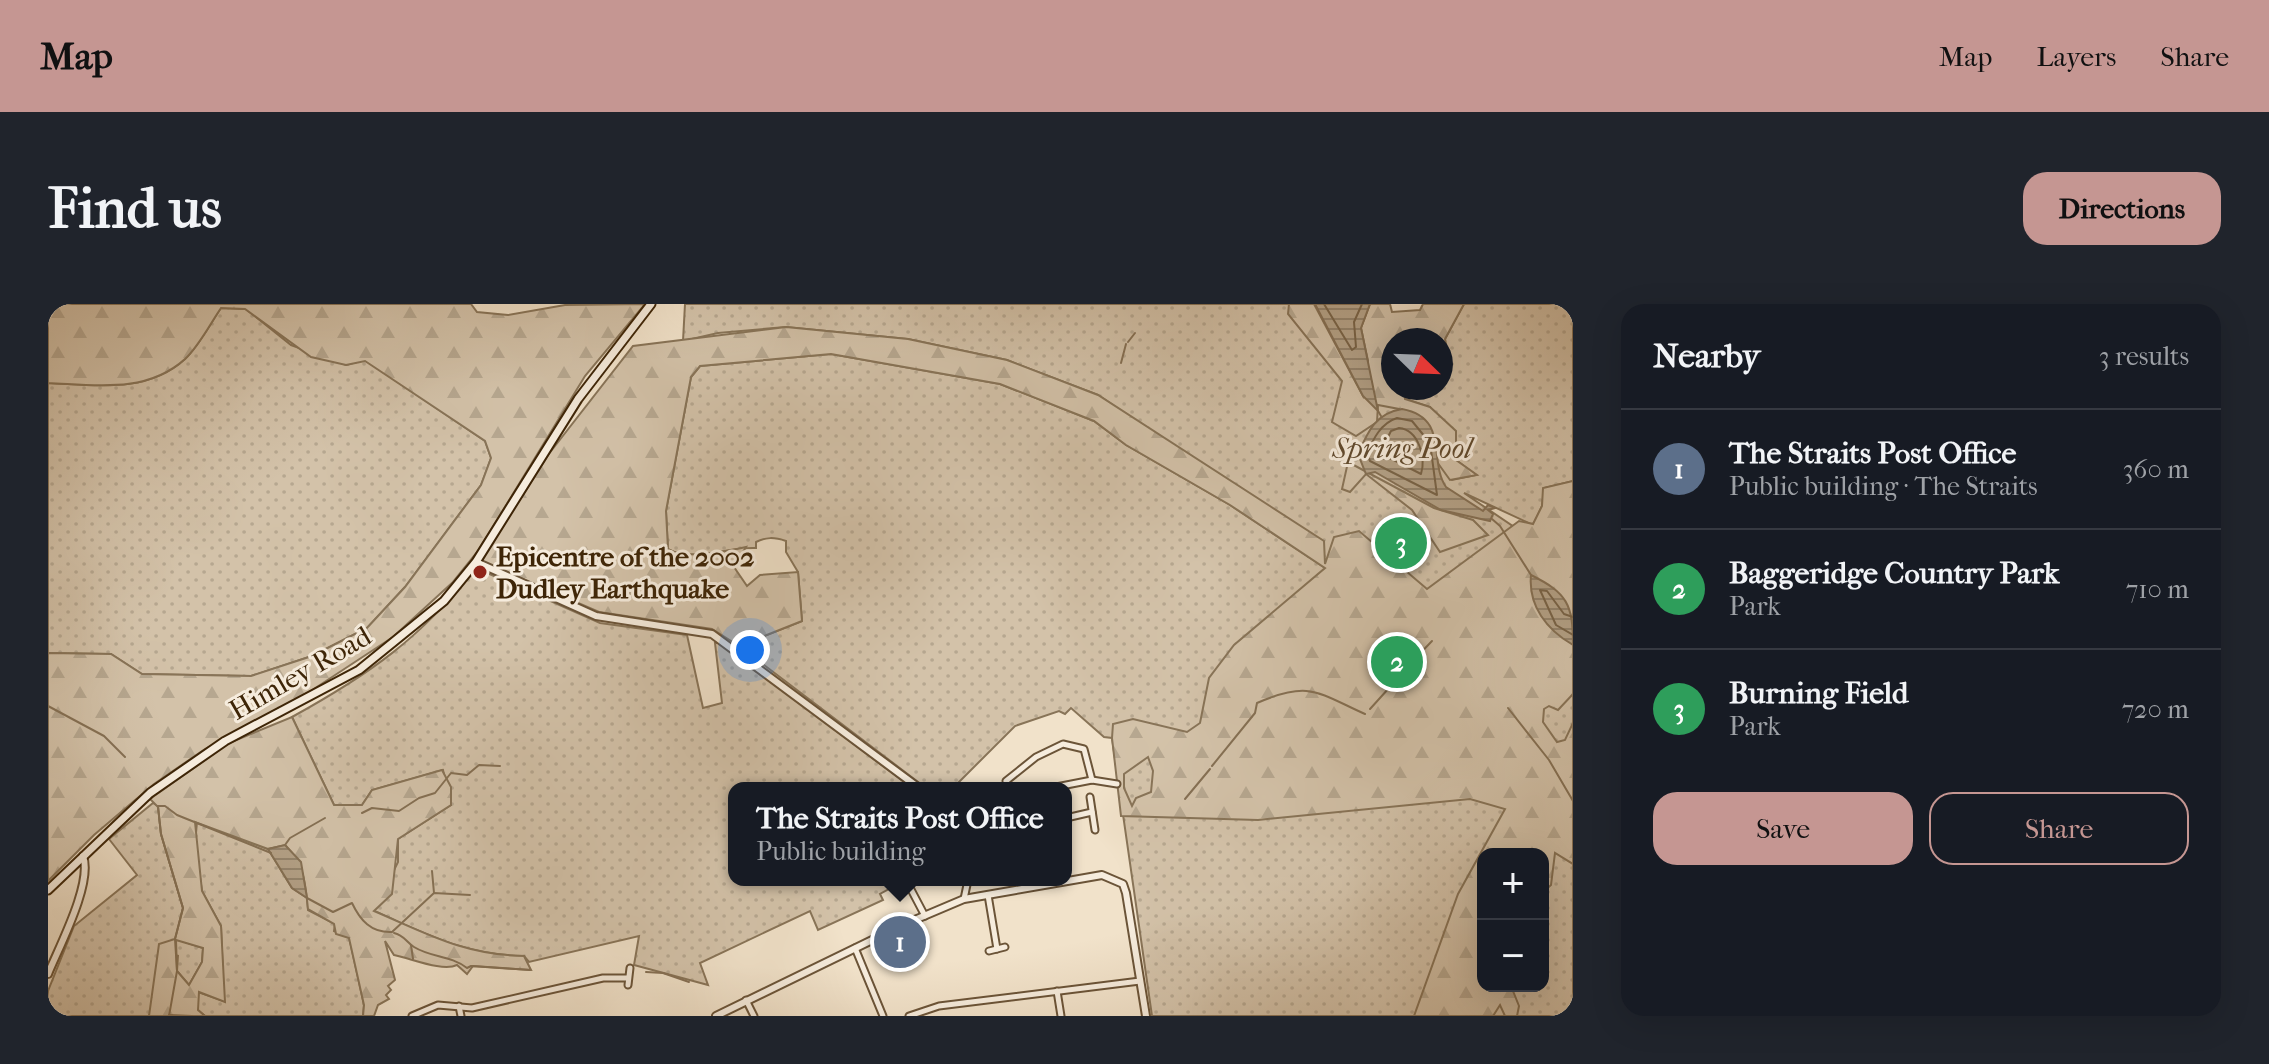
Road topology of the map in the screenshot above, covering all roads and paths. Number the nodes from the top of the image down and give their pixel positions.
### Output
1 (651, 304) edge
2 (476, 562) junction
3 (1006, 771) dead end
4 (1092, 780) junction
5 (911, 782) edge
6 (1072, 784) edge
7 (1117, 784) dead end
8 (1090, 797) dead end
9 (1092, 812) junction
10 (1072, 817) edge
11 (1095, 830) dead end
12 (83, 856) junction
13 (1072, 878) edge
14 (909, 886) edge
15 (967, 886) edge
16 (1023, 886) edge
17 (48, 890) edge
18 (988, 894) junction
19 (964, 899) junction
20 (925, 916) junction
21 (1005, 947) dead end
22 (855, 948) junction
23 (997, 949) junction
24 (989, 951) dead end
25 (630, 968) dead end
26 (48, 974) edge
27 (1140, 981) junction
28 (1057, 991) junction
29 (746, 1000) junction
30 (459, 1006) junction
31 (412, 1016) edge
32 (461, 1016) edge
33 (716, 1016) edge
34 (754, 1016) edge
35 (883, 1016) edge
36 (909, 1016) edge
37 (1061, 1016) edge
38 (1146, 1016) edge

1 - 2 main road, Himley Road
2 - 5 street
2 - 12 main road, Himley Road
3 - 4 street
4 - 6 street
4 - 7 street
8 - 9 street
9 - 10 street
9 - 11 street
12 - 17 main road, Himley Road
12 - 26 street
13 - 27 street
14 - 20 street
15 - 19 street
16 - 18 street
18 - 19 street
18 - 23 street
19 - 20 street
20 - 22 street
21 - 23 street
22 - 29 street
22 - 35 street
23 - 24 street
25 - 30 street
27 - 28 street
27 - 38 street
28 - 36 street
28 - 37 street
29 - 33 street
29 - 34 street
30 - 31 street
30 - 32 street

